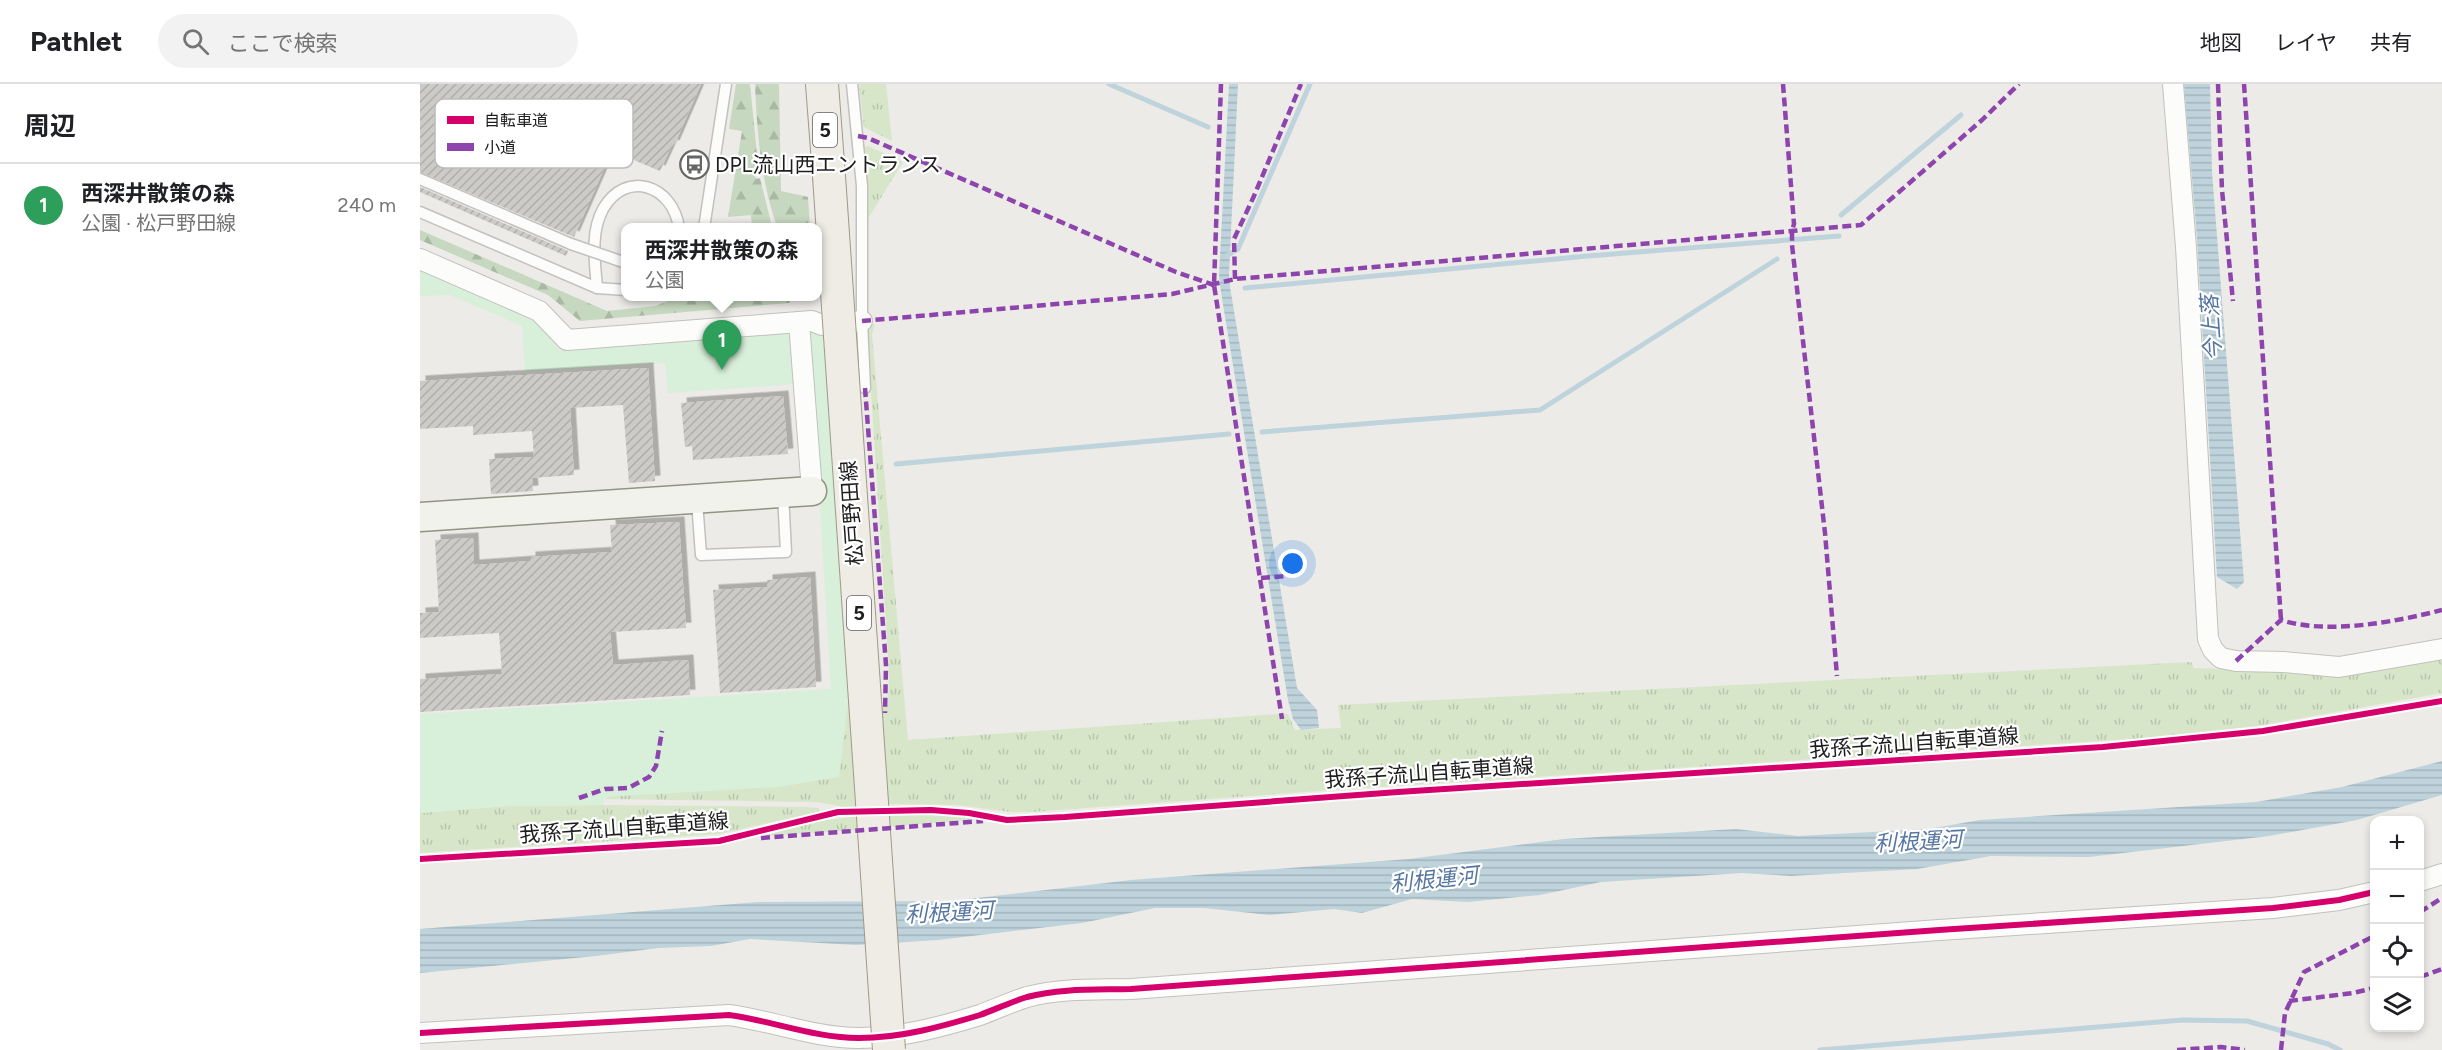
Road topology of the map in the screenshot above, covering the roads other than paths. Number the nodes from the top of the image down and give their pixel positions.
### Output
1 (726, 84) edge
2 (822, 84) edge
3 (852, 84) edge
4 (2173, 84) edge
5 (420, 179) edge
6 (420, 212) edge
7 (678, 223) edge
8 (705, 223) edge
9 (420, 259) edge
10 (621, 261) edge
11 (597, 288) junction
12 (621, 290) edge
13 (862, 321) junction
14 (799, 322) junction
15 (865, 388) dead end
16 (812, 491) joint
17 (783, 494) junction
18 (697, 501) junction
19 (420, 517) edge
20 (2442, 649) edge
21 (2442, 874) edge
22 (2424, 880) edge
23 (2370, 893) edge
24 (420, 1032) edge
25 (889, 1050) edge

1 - 8 lane
2 - 25 main road, 松戸野田線 / 5, bridge
3 - 13 lane
4 - 20 street
5 - 10 lane, bridge
6 - 11 lane
7 - 11 lane
9 - 14 street
11 - 12 lane
13 - 14 street
13 - 15 lane
14 - 16 street
16 - 17 street
17 - 18 street
17 - 18 lane
18 - 19 street
21 - 22 street
23 - 24 street

